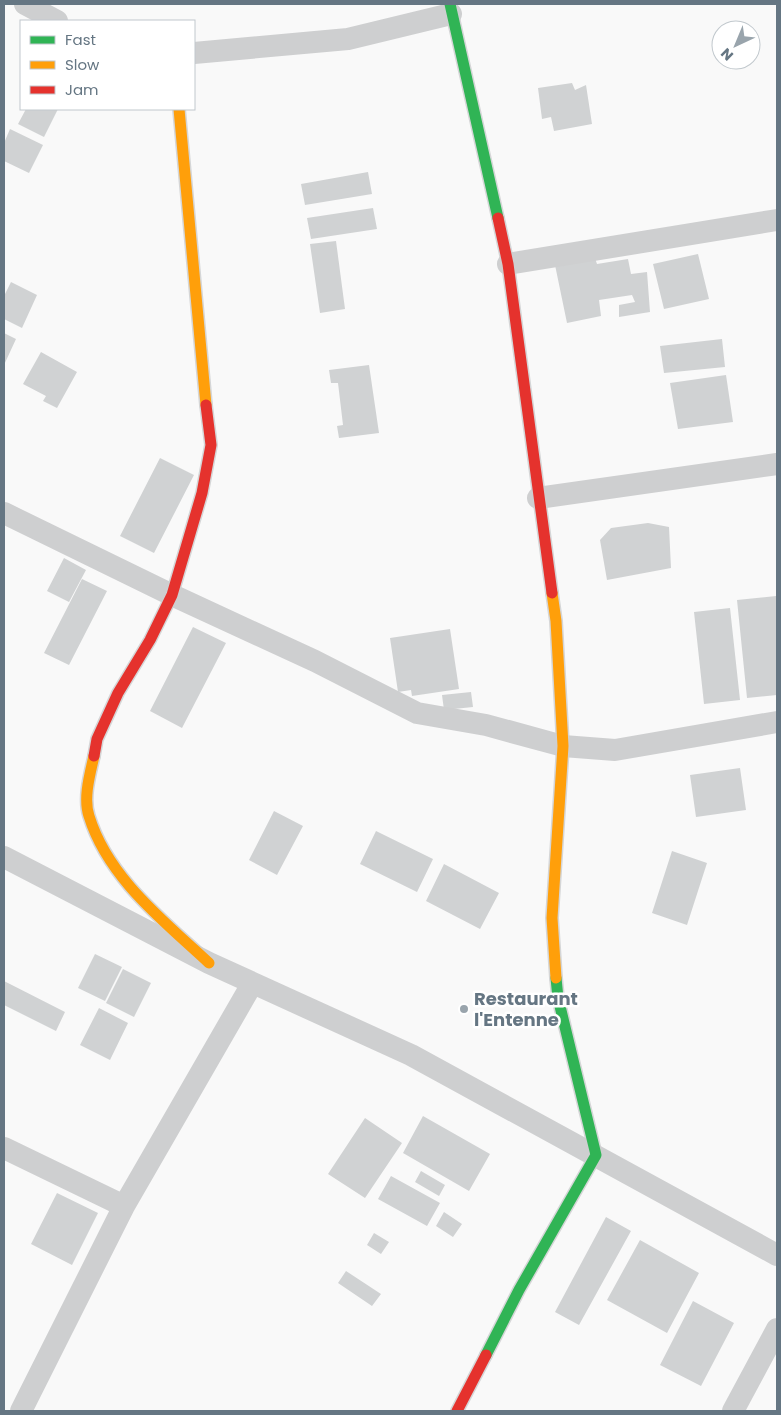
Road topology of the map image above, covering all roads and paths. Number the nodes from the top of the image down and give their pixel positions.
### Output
1 (25, 4) edge
2 (451, 9) edge
3 (55, 20) edge
4 (195, 53) edge
5 (179, 110) edge
6 (777, 220) edge
7 (508, 264) junction
8 (777, 464) edge
9 (538, 498) junction
10 (4, 513) edge
11 (172, 595) junction
12 (777, 722) edge
13 (563, 746) junction
14 (4, 857) edge
15 (209, 964) junction
16 (252, 984) junction
17 (4, 1148) edge
18 (596, 1155) junction
19 (124, 1206) junction
20 (777, 1255) edge
21 (777, 1330) edge
22 (21, 1411) edge
23 (458, 1411) edge
24 (733, 1411) edge

1 - 3 street
2 - 4 street
2 - 7 street
5 - 11 street
6 - 7 street
7 - 9 street
8 - 9 street
9 - 13 street
10 - 11 street
11 - 13 street
11 - 15 street
12 - 13 street
13 - 18 street
14 - 15 street
15 - 16 street
16 - 18 street
16 - 19 street
17 - 19 street
18 - 20 street
18 - 23 street
19 - 22 street
21 - 24 street

